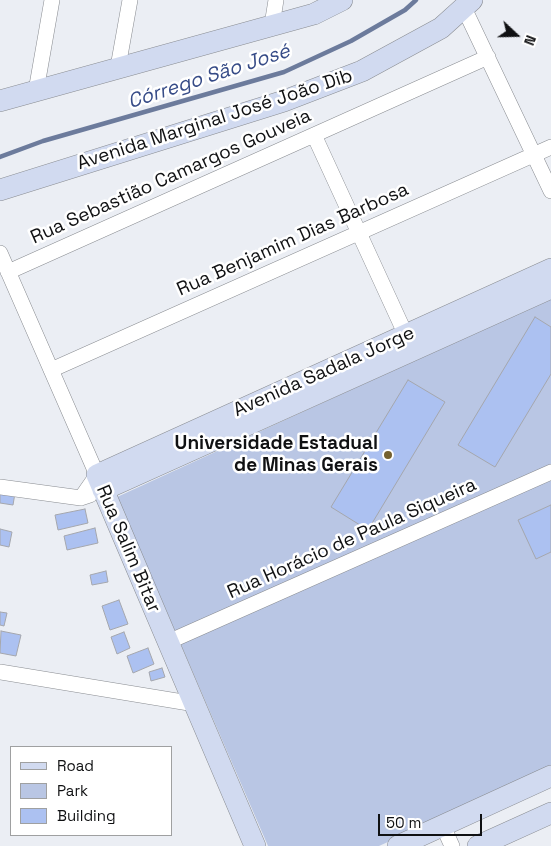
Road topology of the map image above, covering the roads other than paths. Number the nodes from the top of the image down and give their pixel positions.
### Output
1 (52, 0) edge
2 (130, 0) edge
3 (276, 0) edge
4 (342, 0) edge
5 (468, 4) edge
6 (272, 25) junction
7 (488, 57) junction
8 (118, 67) junction
9 (36, 91) junction
10 (0, 101) edge
11 (314, 135) junction
12 (551, 147) edge
13 (534, 155) junction
14 (0, 190) edge
15 (551, 191) edge
16 (359, 233) junction
17 (0, 253) edge
18 (551, 270) edge
19 (8, 272) junction
20 (551, 288) edge
21 (410, 342) junction
22 (51, 370) junction
23 (551, 472) edge
24 (100, 483) junction
25 (0, 487) edge
26 (168, 642) junction
27 (0, 672) edge
28 (195, 704) junction
29 (551, 776) edge
30 (551, 813) edge
31 (443, 826) junction
32 (254, 846) edge
33 (398, 846) edge
34 (452, 846) edge
35 (478, 846) edge

1 - 9 street
2 - 8 street
3 - 6 street
4 - 6 street
5 - 7 street
5 - 14 street, Avenida Marginal José João Dib
6 - 8 street
7 - 11 street, Rua Sebastião Camargos Gouveia
7 - 13 street
8 - 9 street
9 - 10 street
11 - 16 street
11 - 19 street, Rua Sebastião Camargos Gouveia
12 - 13 street, Rua Benjamim Dias Barbosa
13 - 15 street
13 - 16 street, Rua Benjamim Dias Barbosa
16 - 21 street
16 - 22 street, Rua Benjamim Dias Barbosa
17 - 19 street, Rua Salim Bitar
18 - 21 street, Avenida Sadala Jorge
19 - 22 street, Rua Salim Bitar
20 - 21 street, Avenida Sadala Jorge
21 - 24 street, Avenida Sadala Jorge
22 - 24 street, Rua Salim Bitar
23 - 26 street, Rua Horácio de Paula Siqueira
24 - 25 street
24 - 26 street, Rua Salim Bitar
26 - 28 street, Rua Salim Bitar
27 - 28 street
28 - 32 street, Rua Salim Bitar
29 - 31 street
30 - 35 street
31 - 33 street
31 - 34 street

